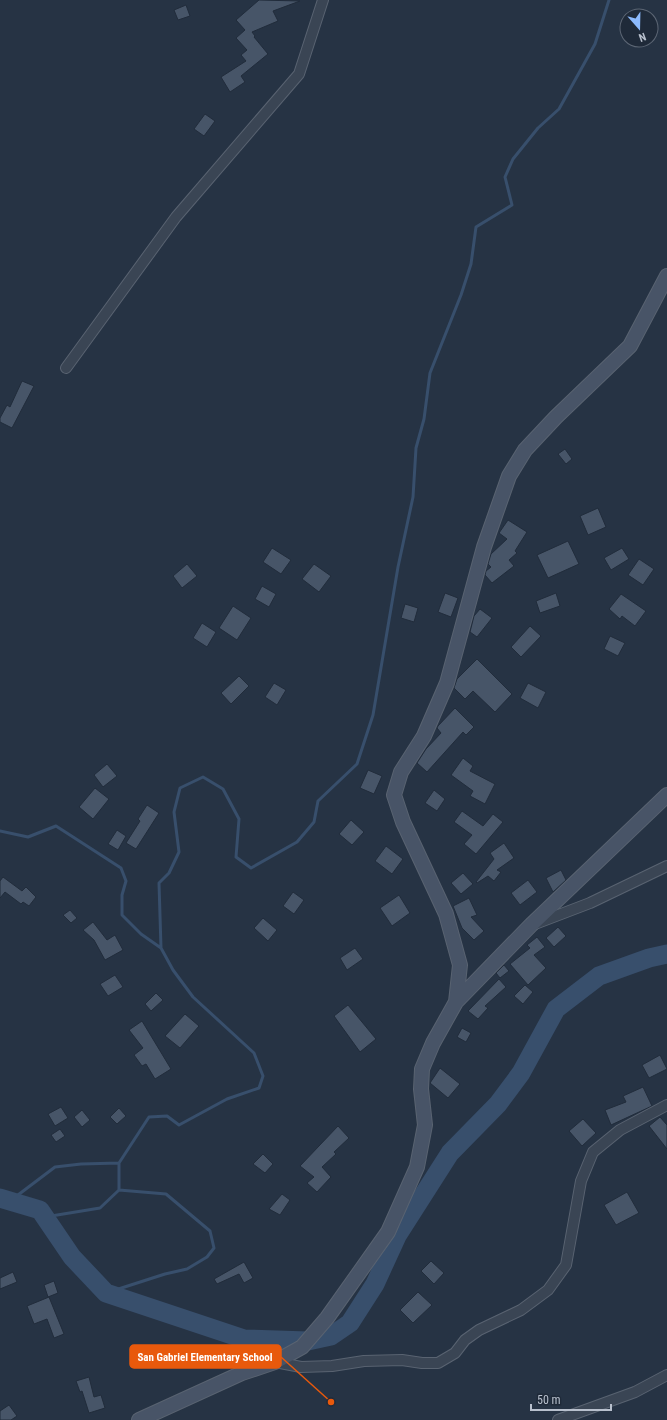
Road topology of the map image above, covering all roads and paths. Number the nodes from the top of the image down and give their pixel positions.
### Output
1 (323, 0) edge
2 (667, 276) edge
3 (66, 368) dead end
4 (667, 795) edge
5 (667, 866) edge
6 (531, 925) junction
7 (456, 1002) junction
8 (667, 1105) edge
9 (274, 1362) junction
10 (667, 1375) edge
11 (139, 1420) edge
12 (558, 1420) edge

1 - 3 street
2 - 7 street
4 - 6 street
5 - 6 street
6 - 7 street
7 - 9 street
8 - 9 street
9 - 11 street
10 - 12 street

